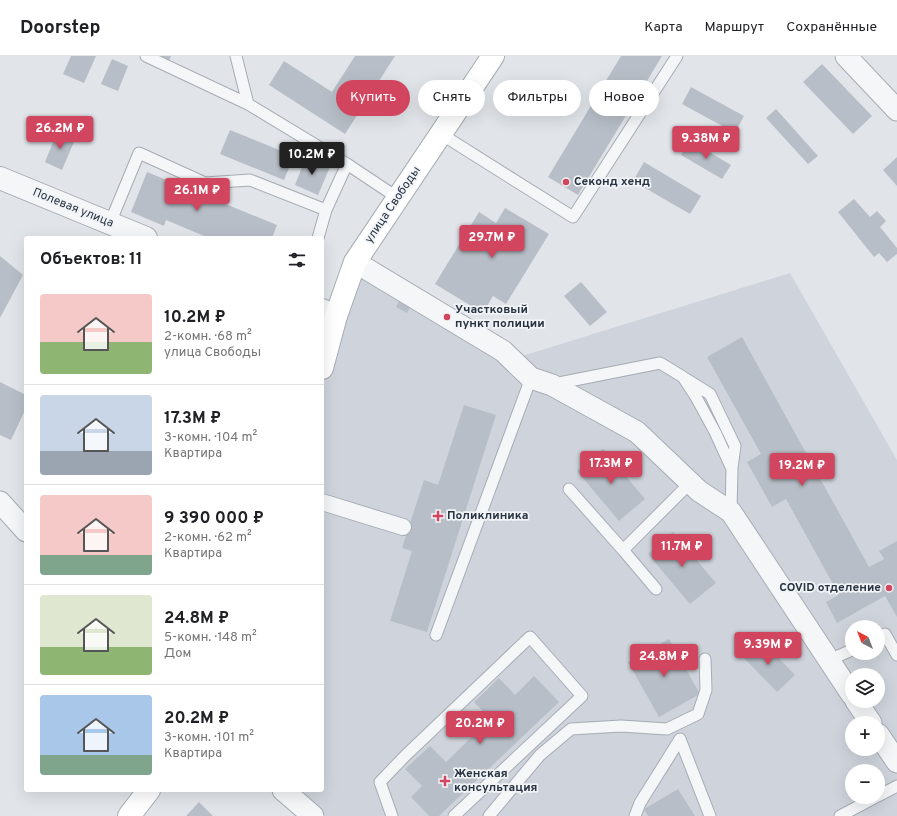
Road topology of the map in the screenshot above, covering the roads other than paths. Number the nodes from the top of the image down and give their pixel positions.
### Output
1 (146, 56) edge
2 (236, 56) edge
3 (493, 56) edge
4 (676, 56) edge
5 (846, 56) edge
6 (248, 104) junction
7 (897, 110) edge
8 (441, 134) junction
9 (347, 164) junction
10 (0, 178) edge
11 (398, 198) junction
12 (326, 210) junction
13 (110, 223) junction
14 (141, 236) edge
15 (319, 236) edge
16 (355, 262) junction
17 (329, 313) edge
18 (324, 352) edge
19 (531, 378) junction
20 (552, 385) junction
21 (690, 483) junction
22 (569, 490) dead end
23 (0, 502) edge
24 (324, 503) edge
25 (731, 512) junction
26 (403, 527) dead end
27 (24, 529) edge
28 (623, 550) junction
29 (656, 589) dead end
30 (885, 634) edge
31 (436, 635) dead end
32 (845, 653) edge
33 (897, 654) edge
34 (705, 659) dead end
35 (829, 660) junction
36 (845, 684) edge
37 (885, 744) edge
38 (897, 762) edge
39 (897, 786) edge
40 (147, 792) edge
41 (285, 792) edge
42 (885, 793) edge
43 (863, 804) edge
44 (129, 816) edge
45 (313, 816) edge
46 (392, 816) edge
47 (454, 816) edge
48 (489, 816) edge
49 (635, 816) edge
50 (710, 816) edge
51 (840, 816) edge

1 - 6 lane
2 - 6 lane
3 - 8 main road, улица Свободы
4 - 8 lane
5 - 7 street
6 - 9 lane
8 - 11 main road, улица Свободы
9 - 11 lane
9 - 12 lane
10 - 13 street, Полевая улица
11 - 16 main road, улица Свободы
12 - 13 lane
12 - 15 lane
13 - 14 street, Полевая улица
16 - 17 main road, улица Свободы
16 - 19 street
17 - 18 main road, улица Свободы
19 - 20 street
19 - 31 lane
20 - 21 street
20 - 25 lane
21 - 25 street
21 - 28 lane
22 - 28 lane
23 - 27 street
24 - 26 street
25 - 35 street
28 - 29 lane
30 - 33 lane
32 - 35 lane
34 - 48 lane
35 - 36 street
37 - 38 street
39 - 42 lane
40 - 44 main road
41 - 45 street
43 - 51 lane
46 - 47 lane
49 - 50 lane

